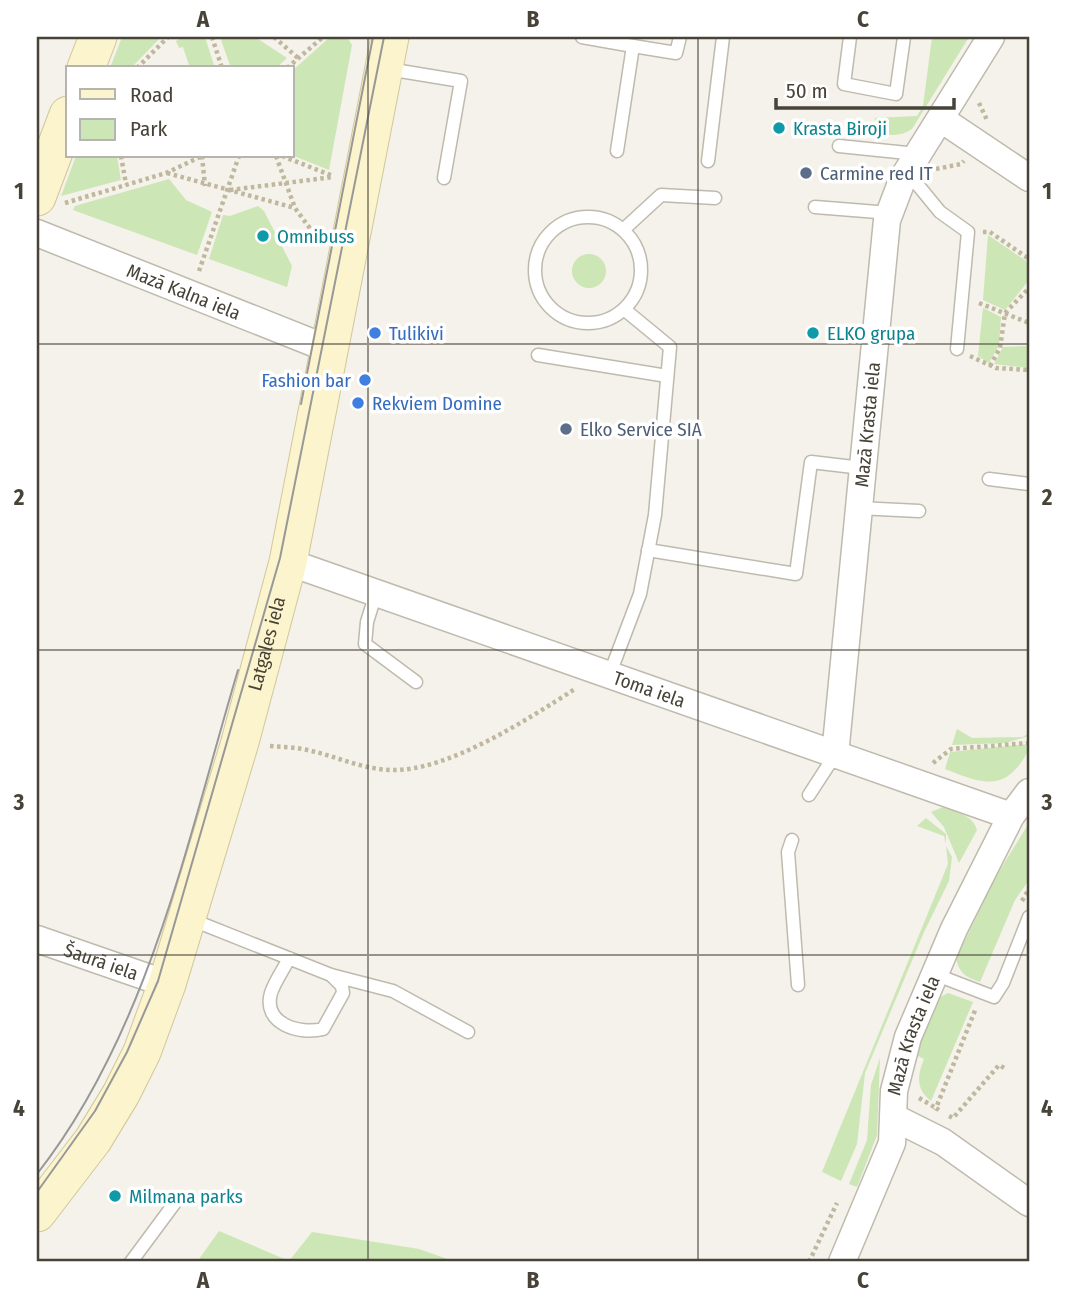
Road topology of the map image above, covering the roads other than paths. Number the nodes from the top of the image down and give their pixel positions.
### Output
1 (98, 37) edge
2 (582, 37) edge
3 (680, 37) edge
4 (723, 37) edge
5 (849, 37) edge
6 (904, 37) edge
7 (990, 37) edge
8 (633, 46) junction
9 (387, 52) edge
10 (87, 66) edge
11 (941, 120) junction
12 (66, 123) edge
13 (839, 146) dead end
14 (617, 151) dead end
15 (917, 154) junction
16 (708, 161) dead end
17 (444, 177) dead end
18 (903, 178) junction
19 (1029, 178) edge
20 (715, 198) dead end
21 (45, 202) edge
22 (816, 207) dead end
23 (890, 213) junction
24 (624, 230) junction
25 (37, 233) edge
26 (625, 310) junction
27 (957, 349) road end
28 (331, 350) junction
29 (538, 355) dead end
30 (667, 376) junction
31 (862, 468) junction
32 (989, 479) dead end
33 (1029, 484) edge
34 (858, 508) junction
35 (919, 511) dead end
36 (648, 550) junction
37 (288, 562) junction
38 (376, 593) junction
39 (609, 676) junction
40 (416, 682) dead end
41 (835, 755) junction
42 (1029, 792) edge
43 (809, 795) dead end
44 (1011, 816) junction
45 (792, 839) dead end
46 (187, 918) junction
47 (1029, 918) edge
48 (37, 939) edge
49 (289, 958) junction
50 (934, 974) junction
51 (331, 975) junction
52 (167, 984) junction
53 (798, 985) dead end
54 (468, 1032) dead end
55 (895, 1118) junction
56 (174, 1203) dead end
57 (1029, 1203) edge
58 (37, 1213) edge
59 (131, 1262) edge
60 (842, 1262) edge

1 - 10 street
2 - 8 lane
3 - 8 lane
4 - 16 lane
5 - 6 lane
7 - 11 street, Mazā Krasta iela
8 - 14 lane
9 - 17 lane
9 - 28 street, Latgales iela
11 - 15 street, Mazā Krasta iela
11 - 19 street
12 - 21 street
13 - 15 lane
15 - 18 street, Mazā Krasta iela
18 - 23 street, Mazā Krasta iela
18 - 27 lane
20 - 24 lane
22 - 23 lane
23 - 31 street, Mazā Krasta iela
24 - 26 lane
24 - 26 lane
25 - 28 street, Mazā Kalna iela
26 - 30 lane
28 - 37 street, Latgales iela
29 - 30 lane
30 - 36 lane
31 - 34 street, Mazā Krasta iela
31 - 36 lane
32 - 33 lane
34 - 35 lane
34 - 41 street, Mazā Krasta iela
36 - 39 lane
37 - 38 street, Toma iela
37 - 46 street, Latgales iela
38 - 39 street, Toma iela
38 - 40 lane
39 - 41 street, Toma iela
41 - 43 lane
41 - 44 street, Toma iela
42 - 44 street, Mazā Krasta iela
44 - 50 street, Mazā Krasta iela
45 - 53 lane
46 - 49 lane
46 - 52 street, Latgales iela
47 - 50 lane
48 - 52 street, Šaurā iela
49 - 51 lane
49 - 51 lane
50 - 55 street, Mazā Krasta iela
51 - 54 lane
52 - 58 street, Latgales iela
55 - 57 street
55 - 60 street, Mazā Krasta iela
56 - 59 lane

